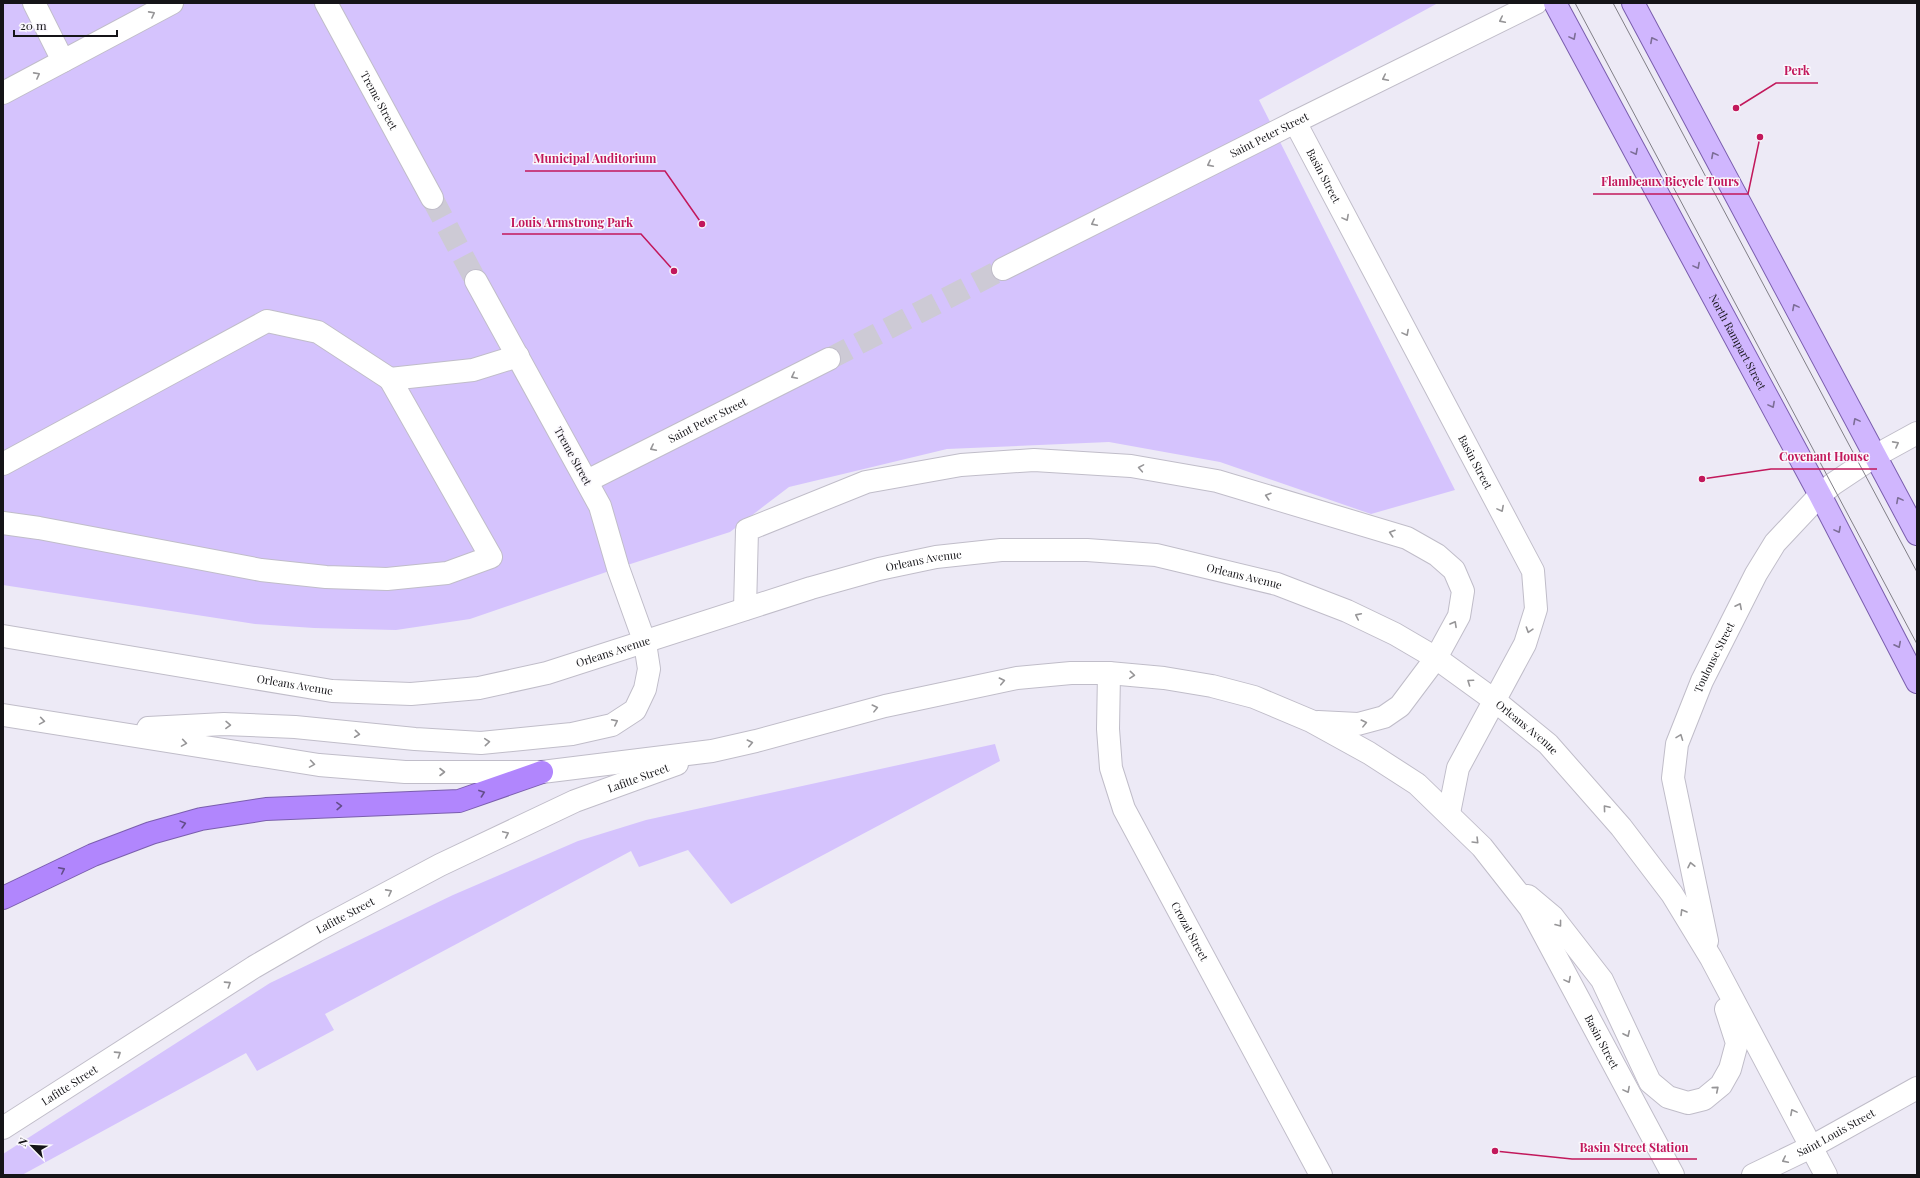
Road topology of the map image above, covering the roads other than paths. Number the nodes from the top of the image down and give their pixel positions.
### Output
1 (34, 3) edge
2 (172, 3) edge
3 (326, 3) edge
4 (1536, 3) edge
5 (1555, 3) edge
6 (1633, 3) edge
7 (63, 61) junction
8 (3, 93) edge
9 (1295, 122) junction
10 (432, 198) tunnel mouth
11 (1003, 269) tunnel mouth
12 (476, 281) tunnel mouth
13 (518, 356) junction
14 (829, 359) tunnel mouth
15 (390, 379) junction
16 (1917, 433) edge
17 (1875, 456) junction
18 (3, 464) edge
19 (587, 481) junction
20 (1820, 495) junction
21 (4, 527) edge
22 (1917, 534) edge
23 (745, 609) junction
24 (3, 636) edge
25 (645, 643) junction
26 (1436, 658) junction
27 (1109, 673) junction
28 (1917, 682) edge
29 (1494, 700) junction
30 (3, 715) edge
31 (1311, 721) junction
32 (105, 730) junction
33 (712, 751) junction
34 (542, 772) junction
35 (1449, 814) junction
36 (1508, 880) junction
37 (3, 898) edge
38 (1710, 958) junction
39 (1917, 1088) edge
40 (3, 1128) edge
41 (1811, 1147) junction
42 (1756, 1174) edge
43 (1321, 1175) edge
44 (1673, 1175) edge
45 (1826, 1175) edge

1 - 7 street
7 -> 2 street
3 - 10 street, Treme Street
4 -> 9 street, Saint Peter Street
5 -> 20 main road, North Rampart Street
17 -> 6 main road
8 -> 7 street
9 -> 11 street, Saint Peter Street
9 -> 29 street, Basin Street
12 - 13 street, Treme Street
13 - 15 street
13 - 19 street, Treme Street
14 -> 19 street, Saint Peter Street
15 - 18 street
15 - 21 street
17 -> 16 street, Toulouse Street
17 - 20 street, Toulouse Street
22 -> 17 main road
19 - 25 street, Treme Street
20 -> 28 main road, North Rampart Street
38 -> 20 street, Toulouse Street
23 - 25 street, Orleans Avenue
26 -> 23 street, Orleans Avenue
26 -> 23 street
24 - 25 street, Orleans Avenue
32 -> 25 street, Treme Street
29 -> 26 street, Orleans Avenue
31 -> 26 street
27 -> 31 street
33 -> 27 street
27 - 43 street, Crozat Street
29 - 35 street, Basin Street
38 -> 29 street, Orleans Avenue
30 -> 32 street
31 - 35 street
32 -> 34 street
33 - 34 street
40 -> 33 street, Lafitte Street
37 -> 34 highway
35 -> 36 street
36 -> 38 street
36 -> 44 street, Basin Street
41 -> 38 street
39 - 41 street, Saint Louis Street
41 -> 42 street, Saint Louis Street
41 - 45 street

